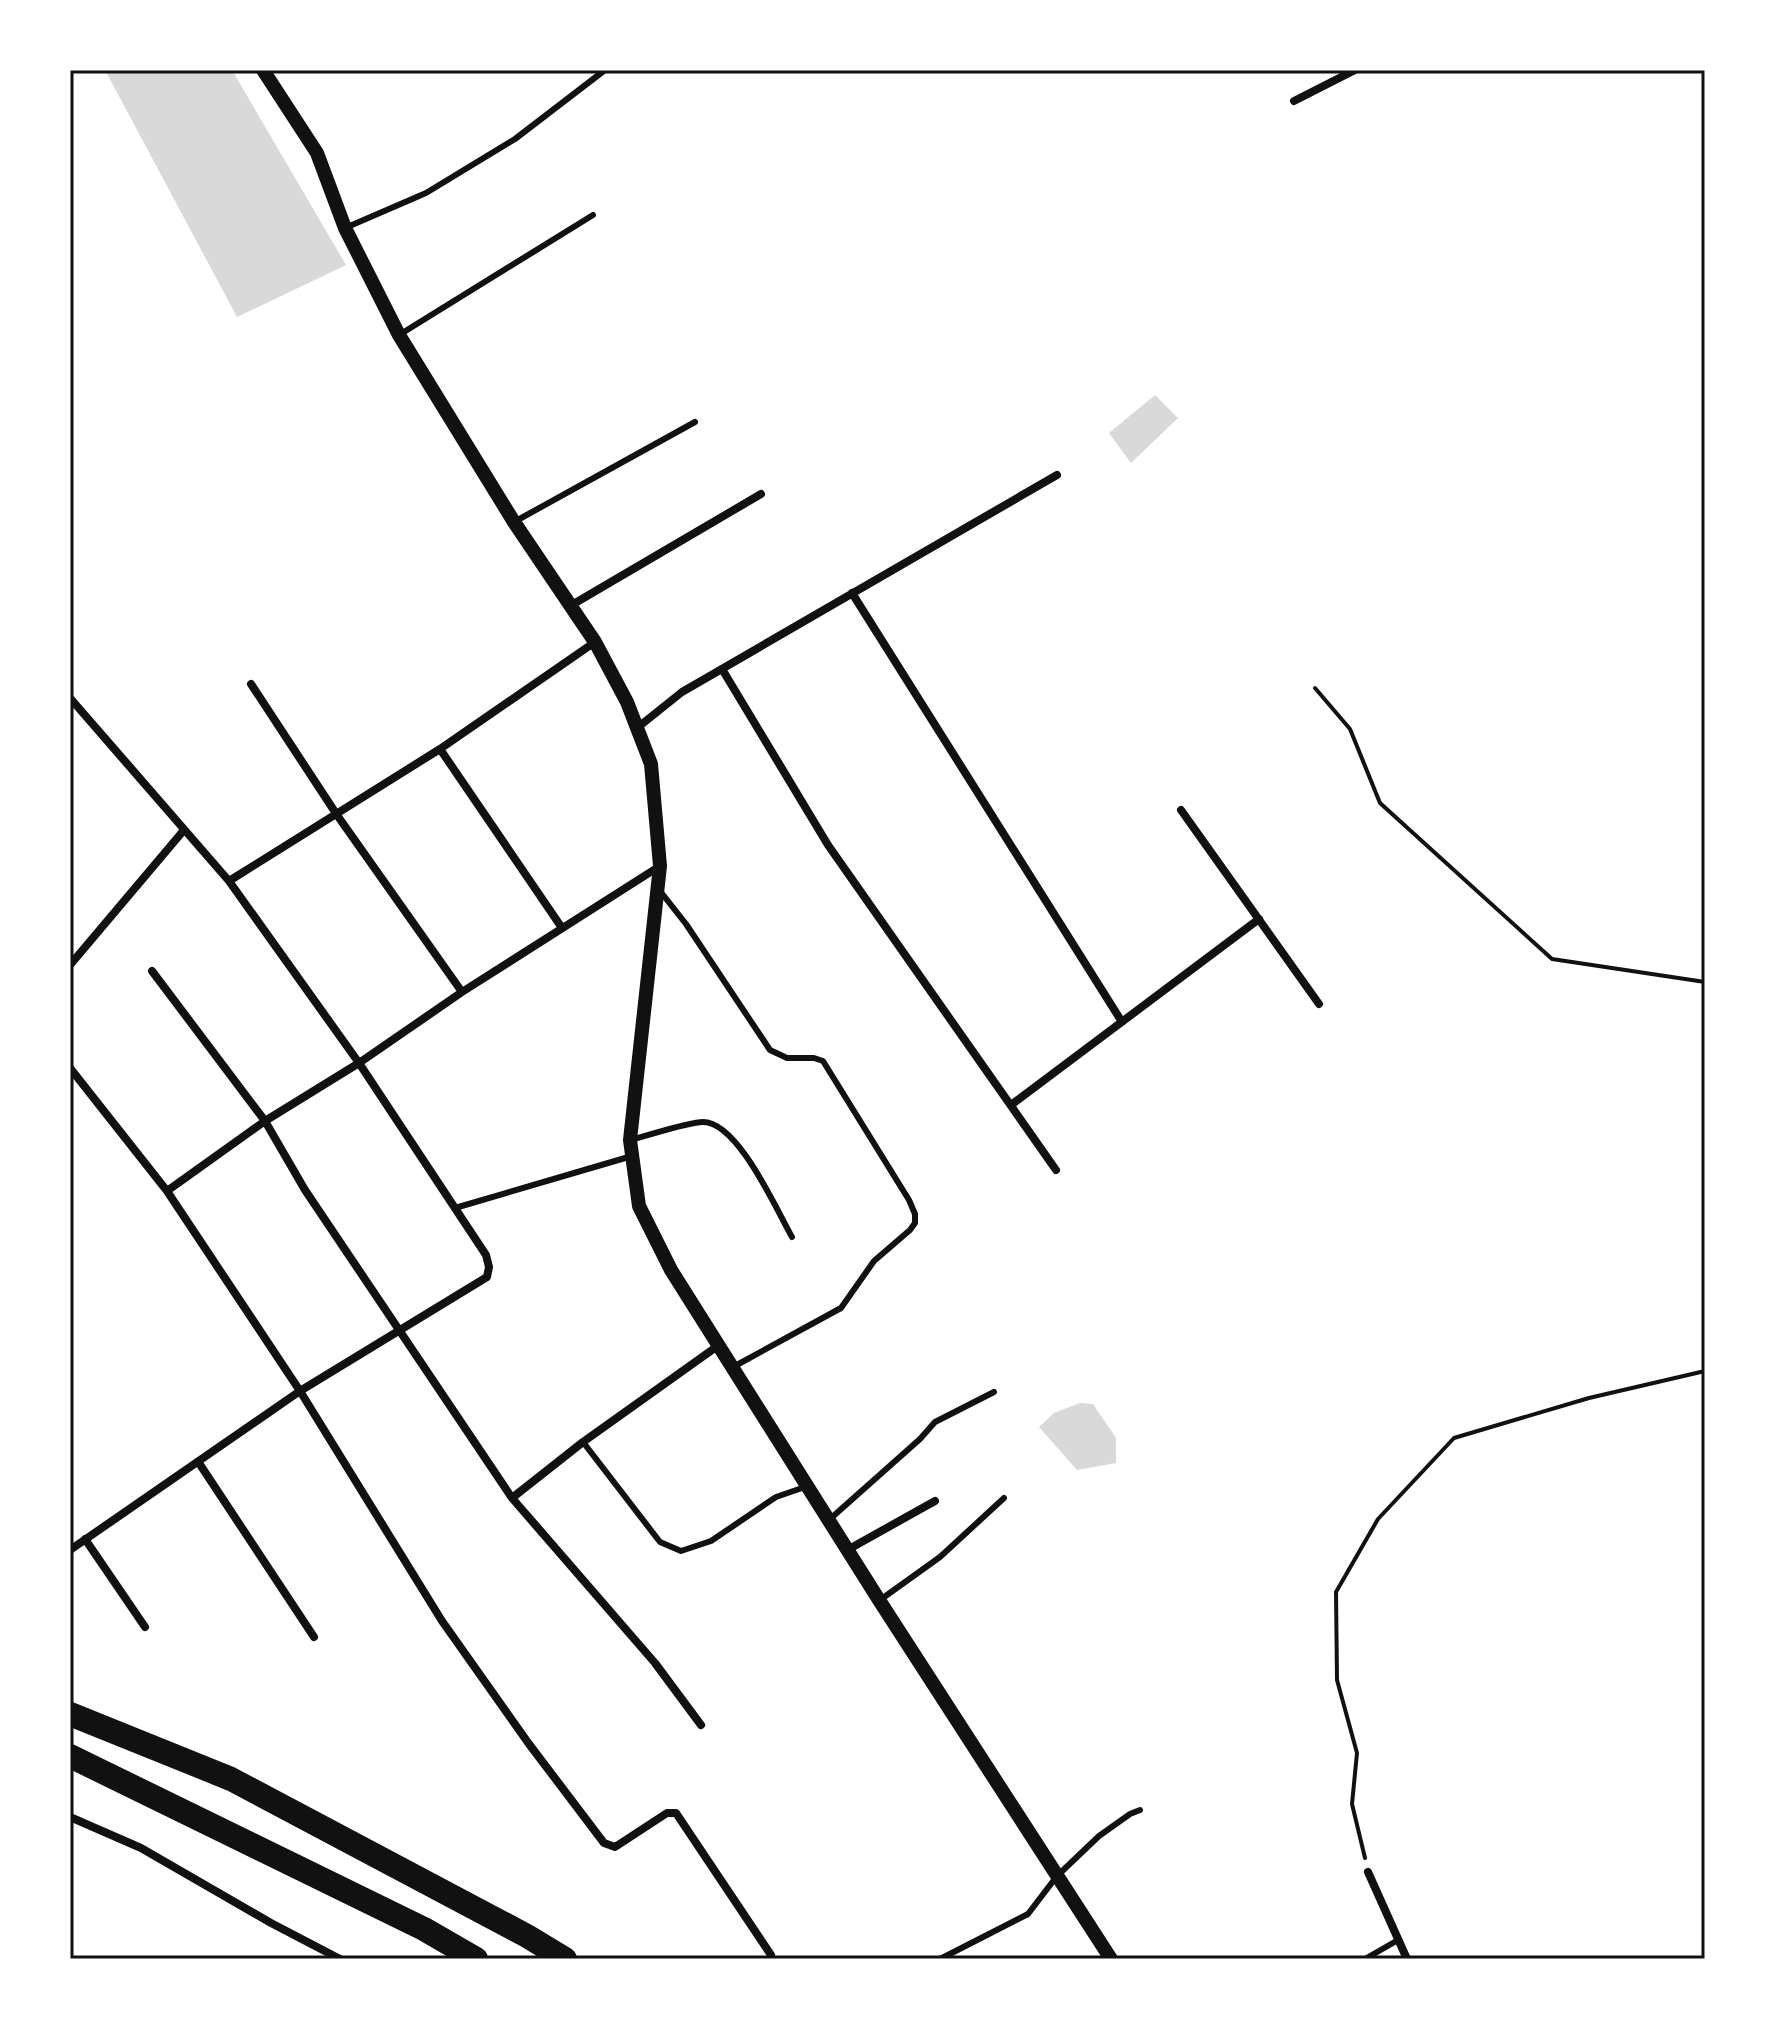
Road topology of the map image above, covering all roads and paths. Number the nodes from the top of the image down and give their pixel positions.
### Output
1 (263, 70) edge
2 (605, 70) edge
3 (1355, 70) edge
4 (1294, 101) dead end
5 (593, 215) dead end
6 (345, 228) junction
7 (399, 335) junction
8 (695, 422) dead end
9 (1057, 475) dead end
10 (761, 494) dead end
11 (514, 522) junction
12 (852, 593) junction
13 (570, 606) junction
14 (595, 642) junction
15 (722, 669) junction
16 (251, 684) dead end
17 (1315, 688) dead end
18 (70, 698) edge
19 (637, 728) junction
20 (440, 749) junction
21 (1181, 810) dead end
22 (337, 815) junction
23 (184, 830) junction
24 (660, 866) junction
25 (229, 881) junction
26 (657, 888) junction
27 (1259, 919) junction
28 (562, 928) junction
29 (70, 965) edge
30 (152, 971) dead end
31 (1705, 982) edge
32 (462, 992) junction
33 (1319, 1004) dead end
34 (1122, 1022) junction
35 (359, 1063) junction
36 (70, 1068) edge
37 (1011, 1105) junction
38 (265, 1121) junction
39 (630, 1140) junction
40 (632, 1156) junction
41 (1056, 1170) dead end
42 (167, 1191) junction
43 (455, 1208) junction
44 (792, 1237) dead end
45 (397, 1330) junction
46 (719, 1345) junction
47 (733, 1367) junction
48 (1705, 1371) edge
49 (300, 1391) junction
50 (994, 1392) dead end
51 (583, 1442) junction
52 (199, 1463) junction
53 (809, 1485) junction
54 (512, 1498) junction
55 (1004, 1498) dead end
56 (935, 1501) dead end
57 (830, 1519) junction
58 (85, 1539) junction
59 (849, 1549) junction
60 (70, 1550) edge
61 (879, 1600) junction
62 (145, 1627) dead end
63 (314, 1637) dead end
64 (70, 1714) edge
65 (701, 1725) dead end
66 (70, 1756) edge
67 (1140, 1810) dead end
68 (70, 1817) edge
69 (1368, 1872) joint
70 (1057, 1876) junction
71 (1398, 1940) junction
72 (771, 1955) dead end
73 (340, 1959) edge
74 (476, 1959) edge
75 (565, 1959) edge
76 (940, 1959) edge
77 (1111, 1959) edge
78 (1365, 1959) edge
79 (1407, 1959) edge

1 - 6 street
2 - 6 lane
3 - 4 street
5 - 7 lane
6 - 7 street
7 - 11 street
8 - 11 lane
9 - 12 street
10 - 13 street
11 - 13 street
12 - 15 street
12 - 34 street
13 - 14 street
14 - 19 street
14 - 20 street
15 - 19 street
15 - 37 street
16 - 22 street
17 - 31 path
18 - 23 street
19 - 24 street
20 - 22 street
20 - 28 street
21 - 27 street
22 - 25 street
22 - 32 street
23 - 25 street
23 - 29 street
24 - 26 street
24 - 28 street
25 - 35 street
26 - 39 street
26 - 47 lane
27 - 33 street
27 - 34 street
28 - 32 street
30 - 38 street
32 - 35 street
34 - 37 street
35 - 38 street
35 - 43 street
36 - 42 street
37 - 41 street
38 - 42 street
38 - 45 street
39 - 40 street
39 - 44 lane
40 - 43 lane
40 - 46 street
42 - 49 street
43 - 45 street
45 - 49 street
45 - 54 street
46 - 47 street
46 - 51 street
47 - 53 street
48 - 69 path
49 - 52 street
49 - 72 street
50 - 57 lane
51 - 53 lane
51 - 54 street
52 - 58 street
52 - 63 street
53 - 57 street
54 - 65 street
55 - 61 lane
56 - 59 street
57 - 59 street
58 - 60 street
58 - 62 street
59 - 61 street
61 - 70 street
64 - 75 highway
66 - 74 highway
67 - 70 lane
68 - 73 street
69 - 71 street
70 - 76 lane
70 - 77 street
71 - 78 lane
71 - 79 street

